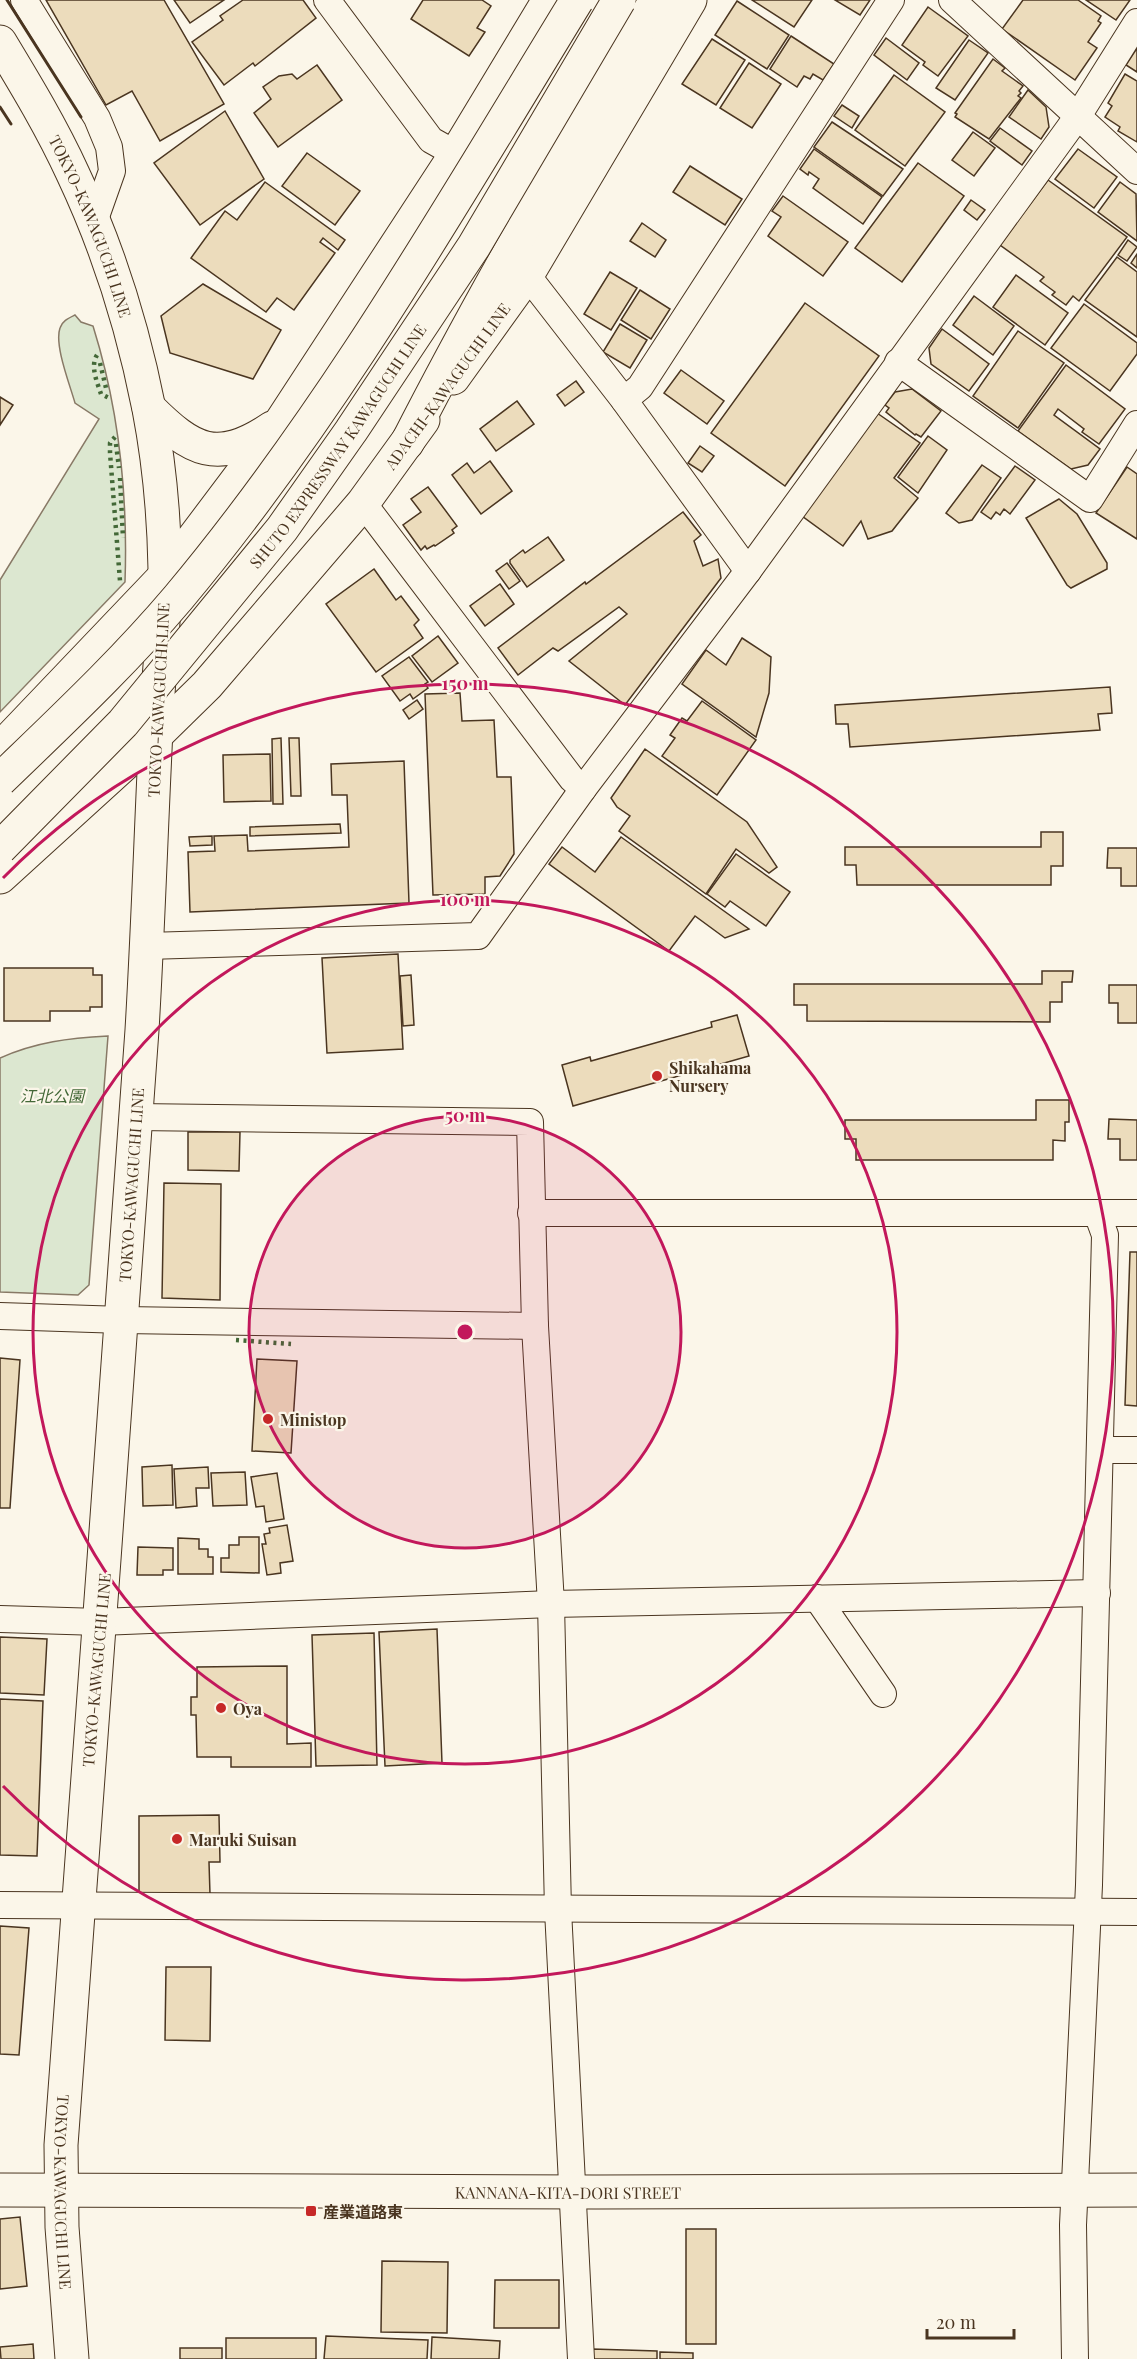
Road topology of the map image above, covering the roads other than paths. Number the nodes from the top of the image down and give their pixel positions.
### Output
1 (24, 0) edge
2 (327, 0) edge
3 (549, 0) edge
4 (577, 0) edge
5 (619, 0) edge
6 (656, 0) edge
7 (690, 0) edge
8 (891, 0) edge
9 (952, 0) edge
10 (1137, 22) edge
11 (0, 42) edge
12 (1078, 116) junction
13 (456, 154) junction
14 (1137, 171) edge
15 (94, 222) junction
16 (526, 275) junction
17 (898, 362) junction
18 (624, 400) junction
19 (149, 408) junction
20 (281, 422) junction
21 (1137, 424) edge
22 (407, 443) junction
23 (363, 503) junction
24 (748, 571) junction
25 (165, 576) junction
26 (155, 736) junction
27 (0, 749) edge
28 (0, 780) edge
29 (583, 789) junction
30 (0, 848) edge
31 (0, 877) edge
32 (147, 946) junction
33 (136, 1117) junction
34 (531, 1213) junction
35 (1097, 1213) junction
36 (1137, 1213) edge
37 (0, 1316) edge
38 (123, 1320) junction
39 (535, 1326) junction
40 (1100, 1450) junction
41 (1137, 1450) edge
42 (1097, 1593) junction
43 (818, 1598) junction
44 (551, 1604) junction
45 (0, 1619) edge
46 (100, 1622) junction
47 (884, 1694) dead end
48 (0, 1905) edge
49 (78, 1906) junction
50 (558, 1910) junction
51 (1089, 1910) junction
52 (1137, 1912) edge
53 (0, 2190) edge
54 (61, 2190) junction
55 (1076, 2190) junction
56 (1137, 2190) edge
57 (573, 2192) junction
58 (72, 2359) edge
59 (581, 2359) edge
60 (1075, 2359) edge

1 - 15 street
2 - 13 street
3 - 13 main road
4 - 28 main road, SHUTO EXPRESSWAY KAWAGUCHI LINE, bridge
5 - 30 main road, SHUTO EXPRESSWAY KAWAGUCHI LINE, bridge
6 - 22 main road
7 - 16 main road, ADACHI-KAWAGUCHI LINE
8 - 18 street
9 - 12 street
10 - 12 street
11 - 15 main road, TOKYO-KAWAGUCHI LINE
12 - 14 street
12 - 17 street
13 - 20 main road
15 - 19 main road, TOKYO-KAWAGUCHI LINE
16 - 18 street
16 - 22 main road, ADACHI-KAWAGUCHI LINE
17 - 21 street
17 - 24 street
18 - 24 street
19 - 20 main road
19 - 25 main road, TOKYO-KAWAGUCHI LINE
20 - 25 main road
22 - 23 main road, ADACHI-KAWAGUCHI LINE
23 - 26 main road, ADACHI-KAWAGUCHI LINE
23 - 29 street
24 - 29 street
25 - 26 main road, TOKYO-KAWAGUCHI LINE
25 - 27 main road
26 - 31 main road, ADACHI-KAWAGUCHI LINE
26 - 32 main road, TOKYO-KAWAGUCHI LINE
29 - 32 street
32 - 33 main road, TOKYO-KAWAGUCHI LINE
33 - 34 street
33 - 38 main road, TOKYO-KAWAGUCHI LINE
34 - 35 street
34 - 39 street
35 - 36 street
35 - 40 street
37 - 38 street
38 - 39 street
38 - 46 main road, TOKYO-KAWAGUCHI LINE
39 - 44 street
40 - 41 street
40 - 42 street
42 - 43 street
42 - 51 street
43 - 44 street
43 - 47 street
44 - 46 street
44 - 50 street
45 - 46 street
46 - 49 main road, TOKYO-KAWAGUCHI LINE
48 - 49 street
49 - 50 street
49 - 54 main road, TOKYO-KAWAGUCHI LINE
50 - 51 street
50 - 57 street
51 - 52 street
51 - 55 street
53 - 54 main road, KANNANA-KITA-DORI STREET
54 - 57 main road, KANNANA-KITA-DORI STREET
54 - 58 main road, TOKYO-KAWAGUCHI LINE
55 - 56 main road, KANNANA-KITA-DORI STREET
55 - 57 main road, KANNANA-KITA-DORI STREET
55 - 60 street
57 - 59 street

